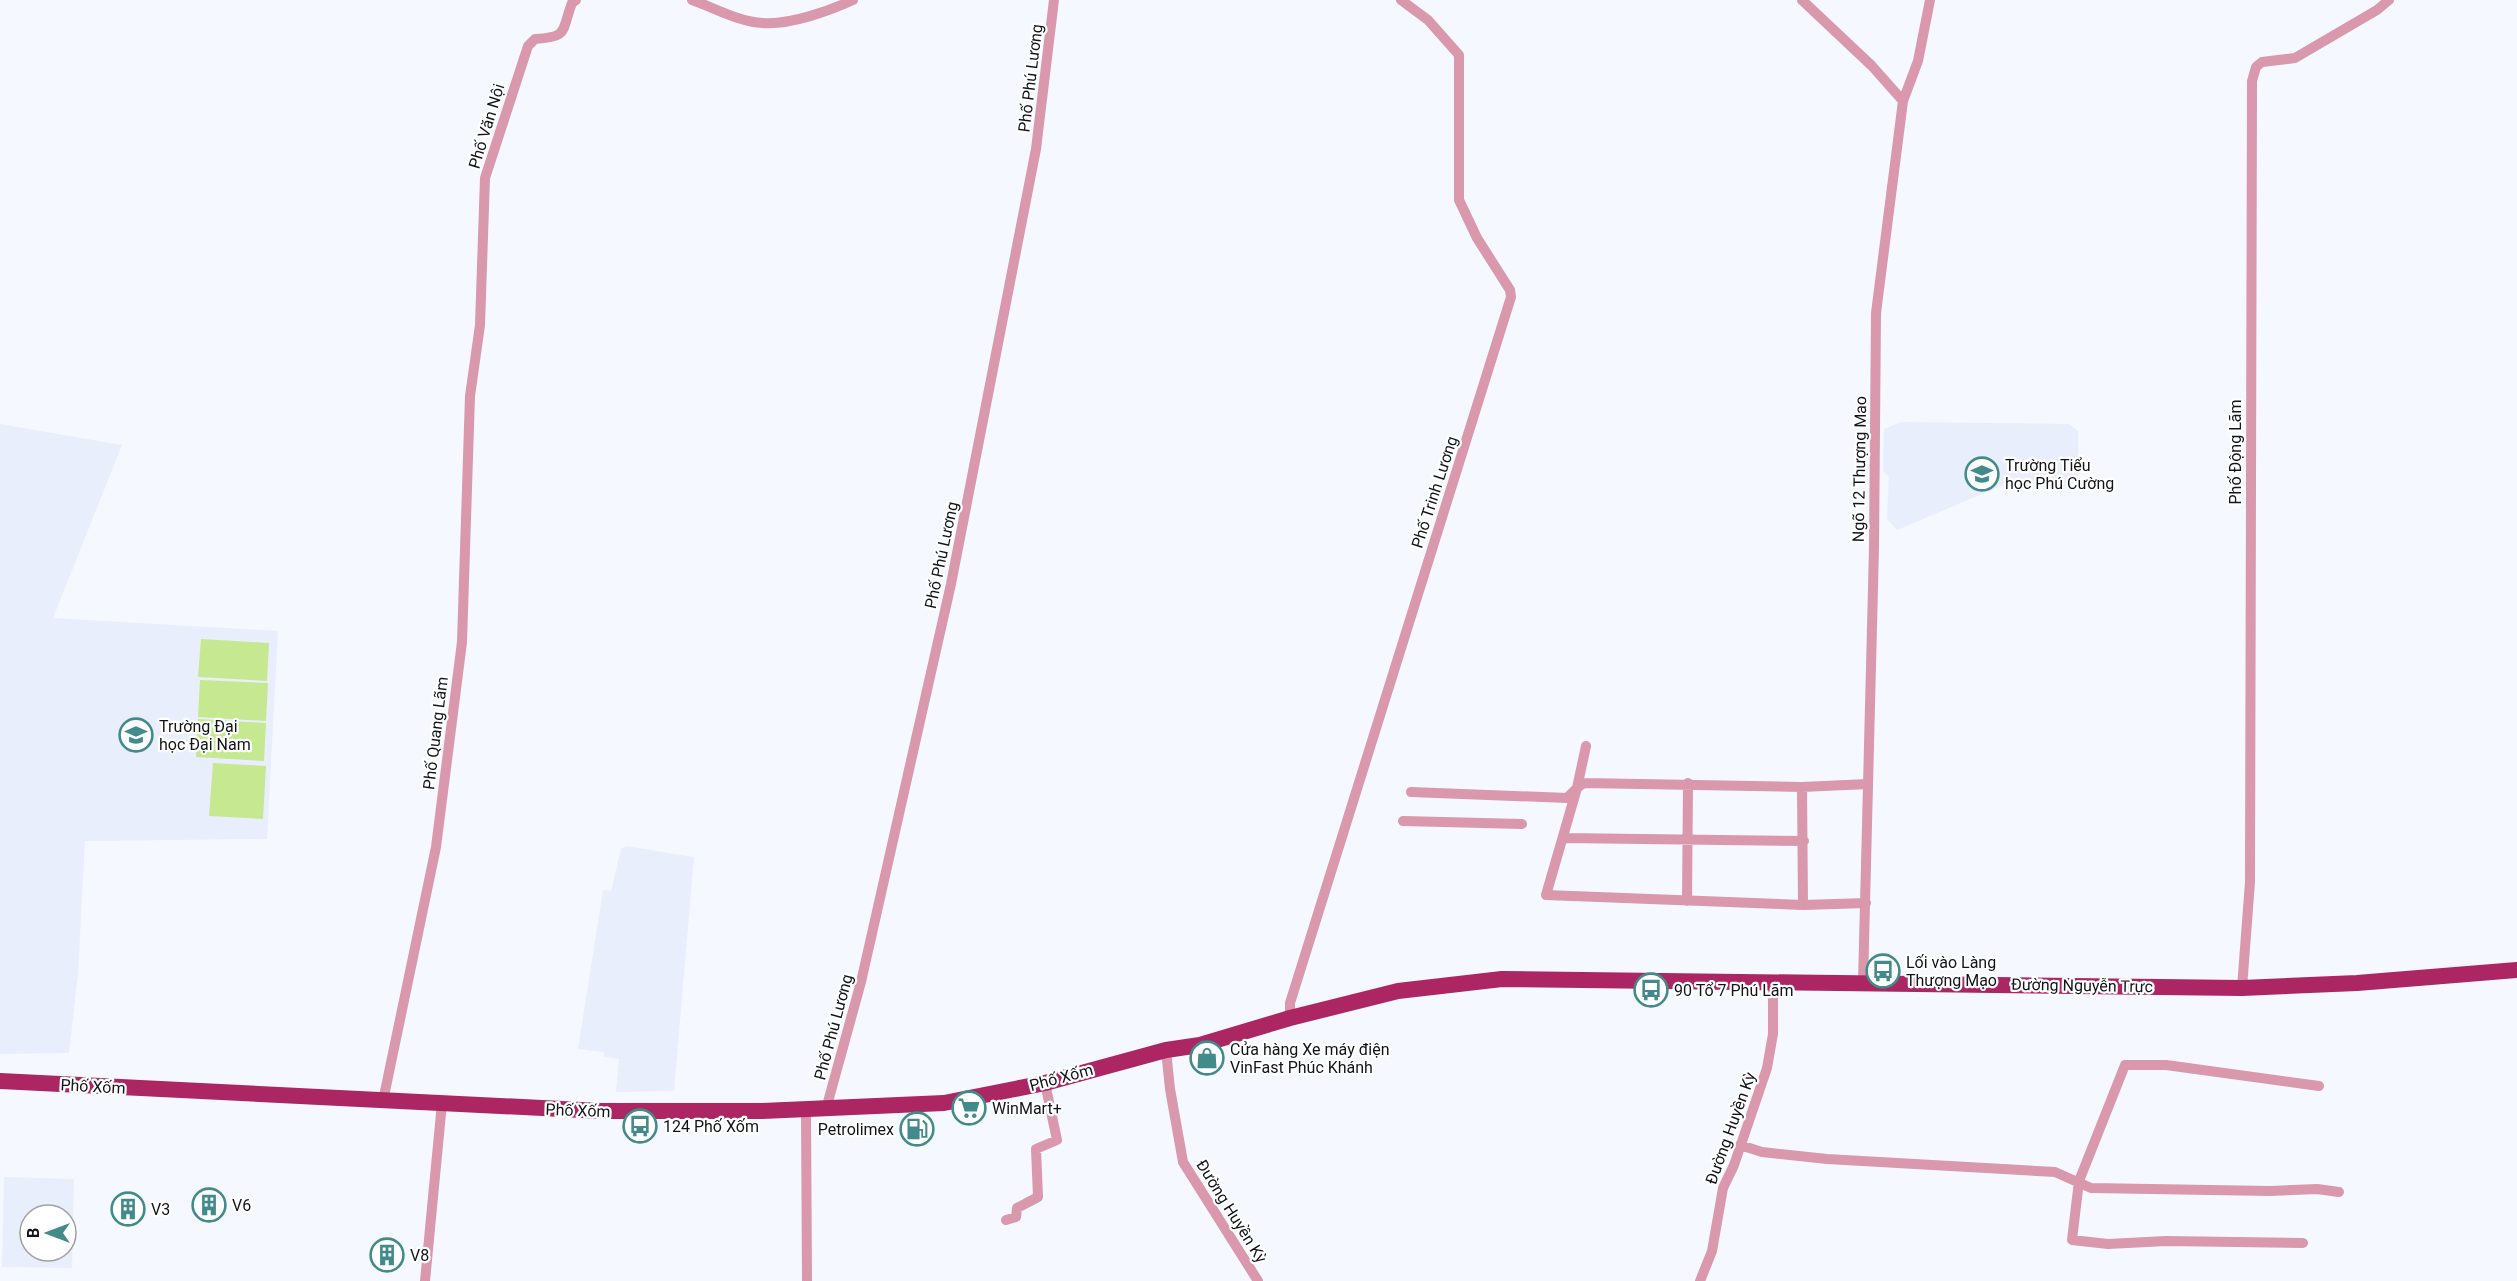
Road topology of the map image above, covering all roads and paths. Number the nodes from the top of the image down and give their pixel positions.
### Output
1 (576, 0) edge
2 (692, 0) edge
3 (854, 0) edge
4 (1054, 0) edge
5 (1401, 0) edge
6 (1802, 0) edge
7 (1930, 0) edge
8 (2389, 0) edge
9 (1903, 101) junction
10 (476, 363) joint
11 (1586, 746) dead end
12 (1688, 783) junction
13 (1868, 784) junction
14 (1802, 786) junction
15 (1578, 788) junction
16 (1411, 792) dead end
17 (1403, 821) dead end
18 (1522, 824) dead end
19 (1563, 838) junction
20 (1687, 840) junction
21 (1804, 841) junction
22 (1687, 901) junction
23 (1866, 903) junction
24 (1803, 905) junction
25 (2517, 970) edge
26 (1773, 982) junction
27 (1863, 983) junction
28 (2242, 988) junction
29 (1290, 1018) junction
30 (1166, 1050) junction
31 (0, 1081) edge
32 (1045, 1083) junction
33 (2319, 1086) dead end
34 (383, 1101) junction
35 (442, 1103) junction
36 (826, 1109) junction
37 (806, 1110) junction
38 (1740, 1145) junction
39 (2079, 1181) junction
40 (2339, 1192) dead end
41 (1006, 1220) dead end
42 (2303, 1243) dead end
43 (425, 1281) edge
44 (807, 1281) edge
45 (1258, 1281) edge
46 (1700, 1281) edge

1 - 10 street, Phố Văn Nội
2 - 3 street
4 - 36 street, Phố Phú Lương
5 - 29 street, Phố Trinh Lương
6 - 9 street
7 - 9 street, Ngõ 12 Thượng Mao
8 - 28 street, Phố Động Lãm
9 - 13 street, Ngõ 12 Thượng Mao
10 - 34 street, Phố Quang Lãm
11 - 15 street
12 - 14 street
12 - 15 street
12 - 20 street
13 - 14 street
13 - 23 street, Ngõ 12 Thượng Mao
14 - 21 street
15 - 16 street
15 - 19 street
17 - 18 street
19 - 20 street
19 - 22 street
20 - 21 street
20 - 22 street
21 - 24 street
22 - 24 street
23 - 24 street
23 - 27 street, Ngõ 12 Thượng Mao
25 - 28 highway, Đường Nguyễn Trực
26 - 27 highway, Đường Nguyễn Trực
26 - 29 highway, Đường Nguyễn Trực
26 - 38 street, Đường Huyền Kỳ
27 - 28 highway, Đường Nguyễn Trực
29 - 30 highway, Phố Xốm
30 - 32 highway, Phố Xốm
30 - 45 street, Đường Huyền Kỳ
31 - 34 highway, Phố Xốm
32 - 36 highway, Phố Xốm
32 - 41 street
33 - 39 street
34 - 35 highway, Phố Xốm
35 - 37 highway, Phố Xốm
35 - 43 street
36 - 37 highway, Phố Xốm
37 - 44 street
38 - 39 street
38 - 46 street, Đường Huyền Kỳ
39 - 40 street
39 - 42 street

